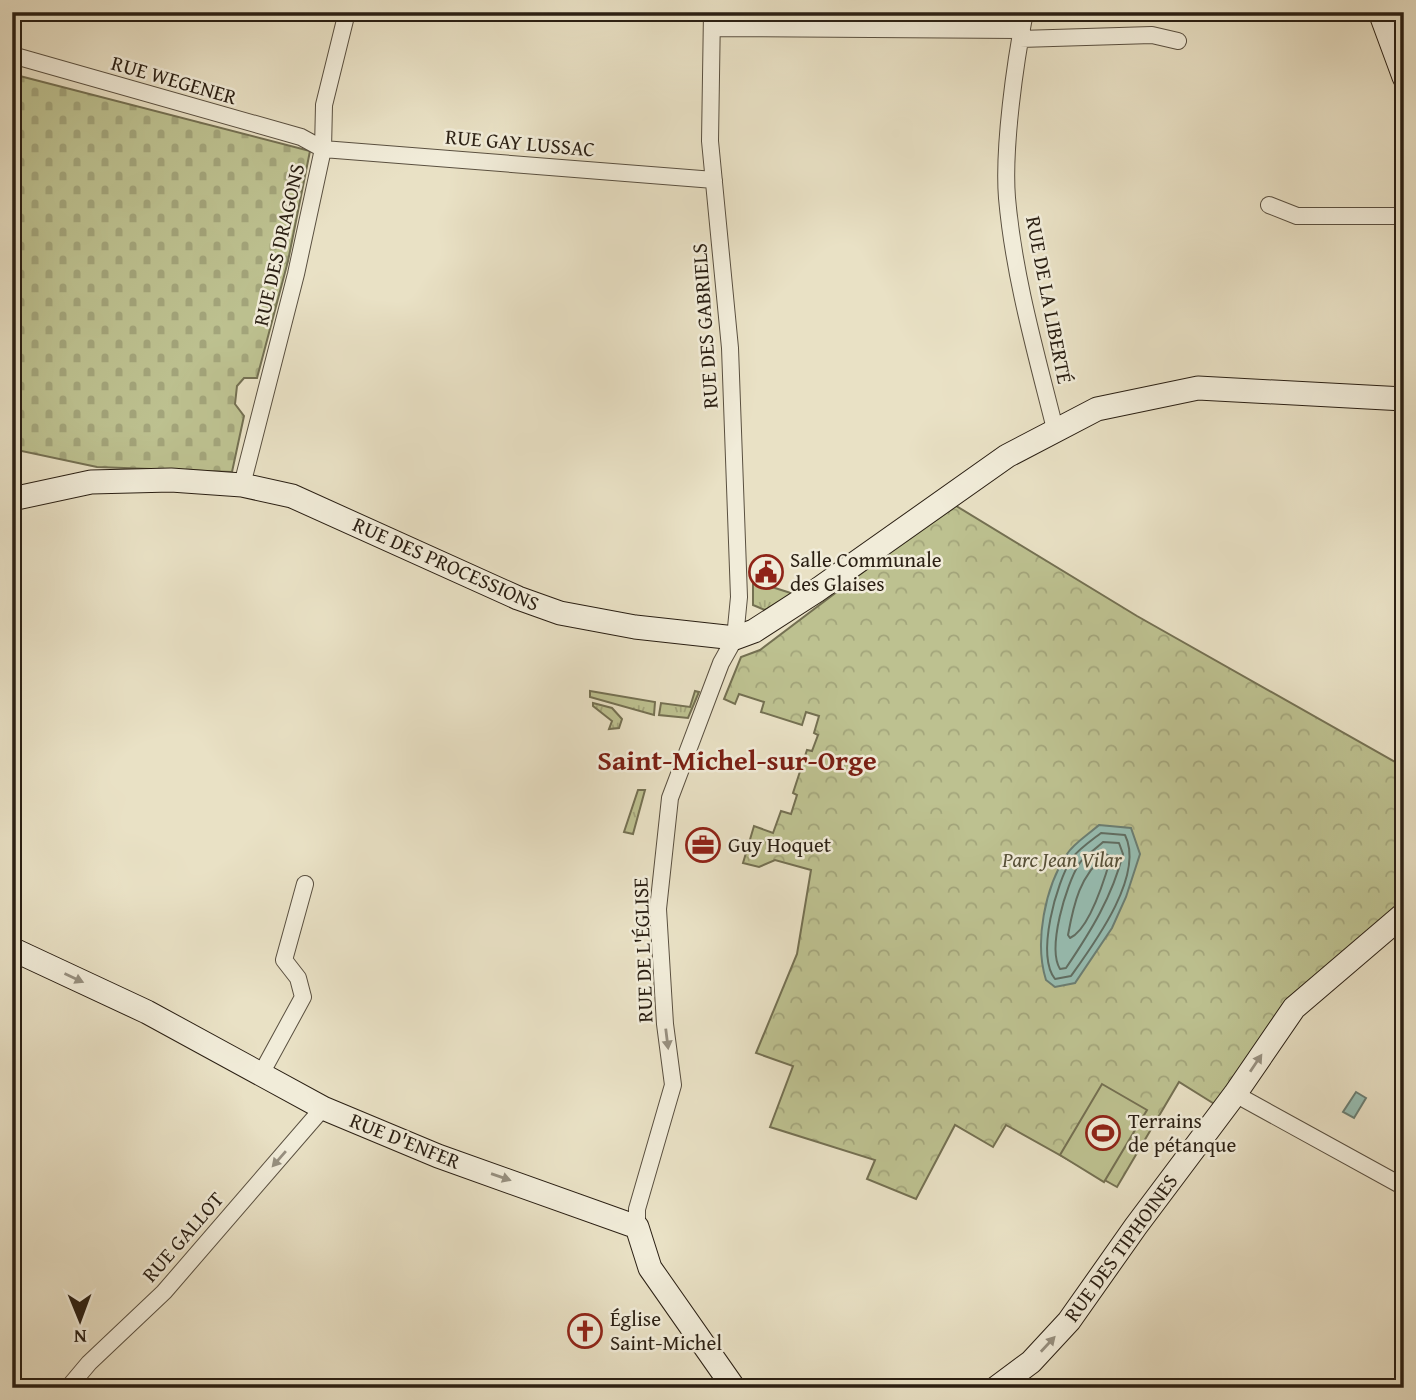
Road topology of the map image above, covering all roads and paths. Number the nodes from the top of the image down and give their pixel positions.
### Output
1 (346, 12) edge
2 (1025, 12) edge
3 (1380, 12) edge
4 (712, 20) edge
5 (1021, 35) junction
6 (1178, 41) dead end
7 (12, 55) edge
8 (1404, 77) edge
9 (323, 149) junction
10 (714, 180) junction
11 (1269, 205) dead end
12 (1404, 216) edge
13 (1404, 399) edge
14 (1055, 429) junction
15 (242, 485) junction
16 (12, 499) edge
17 (735, 638) junction
18 (305, 884) dead end
19 (1404, 914) edge
20 (12, 949) edge
21 (261, 1074) junction
22 (1235, 1094) junction
23 (323, 1108) junction
24 (1404, 1187) edge
25 (637, 1227) junction
26 (68, 1388) edge
27 (734, 1388) edge
28 (996, 1388) edge

1 - 9 street, RUE DES DRAGONS
2 - 5 street, RUE DE LA LIBERTÉ
3 - 8 street
4 - 5 street
4 - 10 street, RUE DES GABRIELS
5 - 6 street
5 - 14 street, RUE DE LA LIBERTÉ
7 - 9 street, RUE WEGENER
9 - 10 street, RUE GAY LUSSAC
9 - 15 street, RUE DES DRAGONS
10 - 17 street, RUE DES GABRIELS
11 - 12 street
13 - 14 street
14 - 17 street
15 - 16 street, RUE DES PROCESSIONS
15 - 17 street, RUE DES PROCESSIONS
17 -> 25 street, RUE DE L'ÉGLISE
18 - 21 street
22 -> 19 street, RUE DES TIPHOINES
20 -> 21 street, RUE D'ENFER
21 - 23 street, RUE D'ENFER
22 - 24 street
28 -> 22 street, RUE DES TIPHOINES
23 -> 25 street, RUE D'ENFER
23 -> 26 street, RUE GALLOT
25 - 27 street

